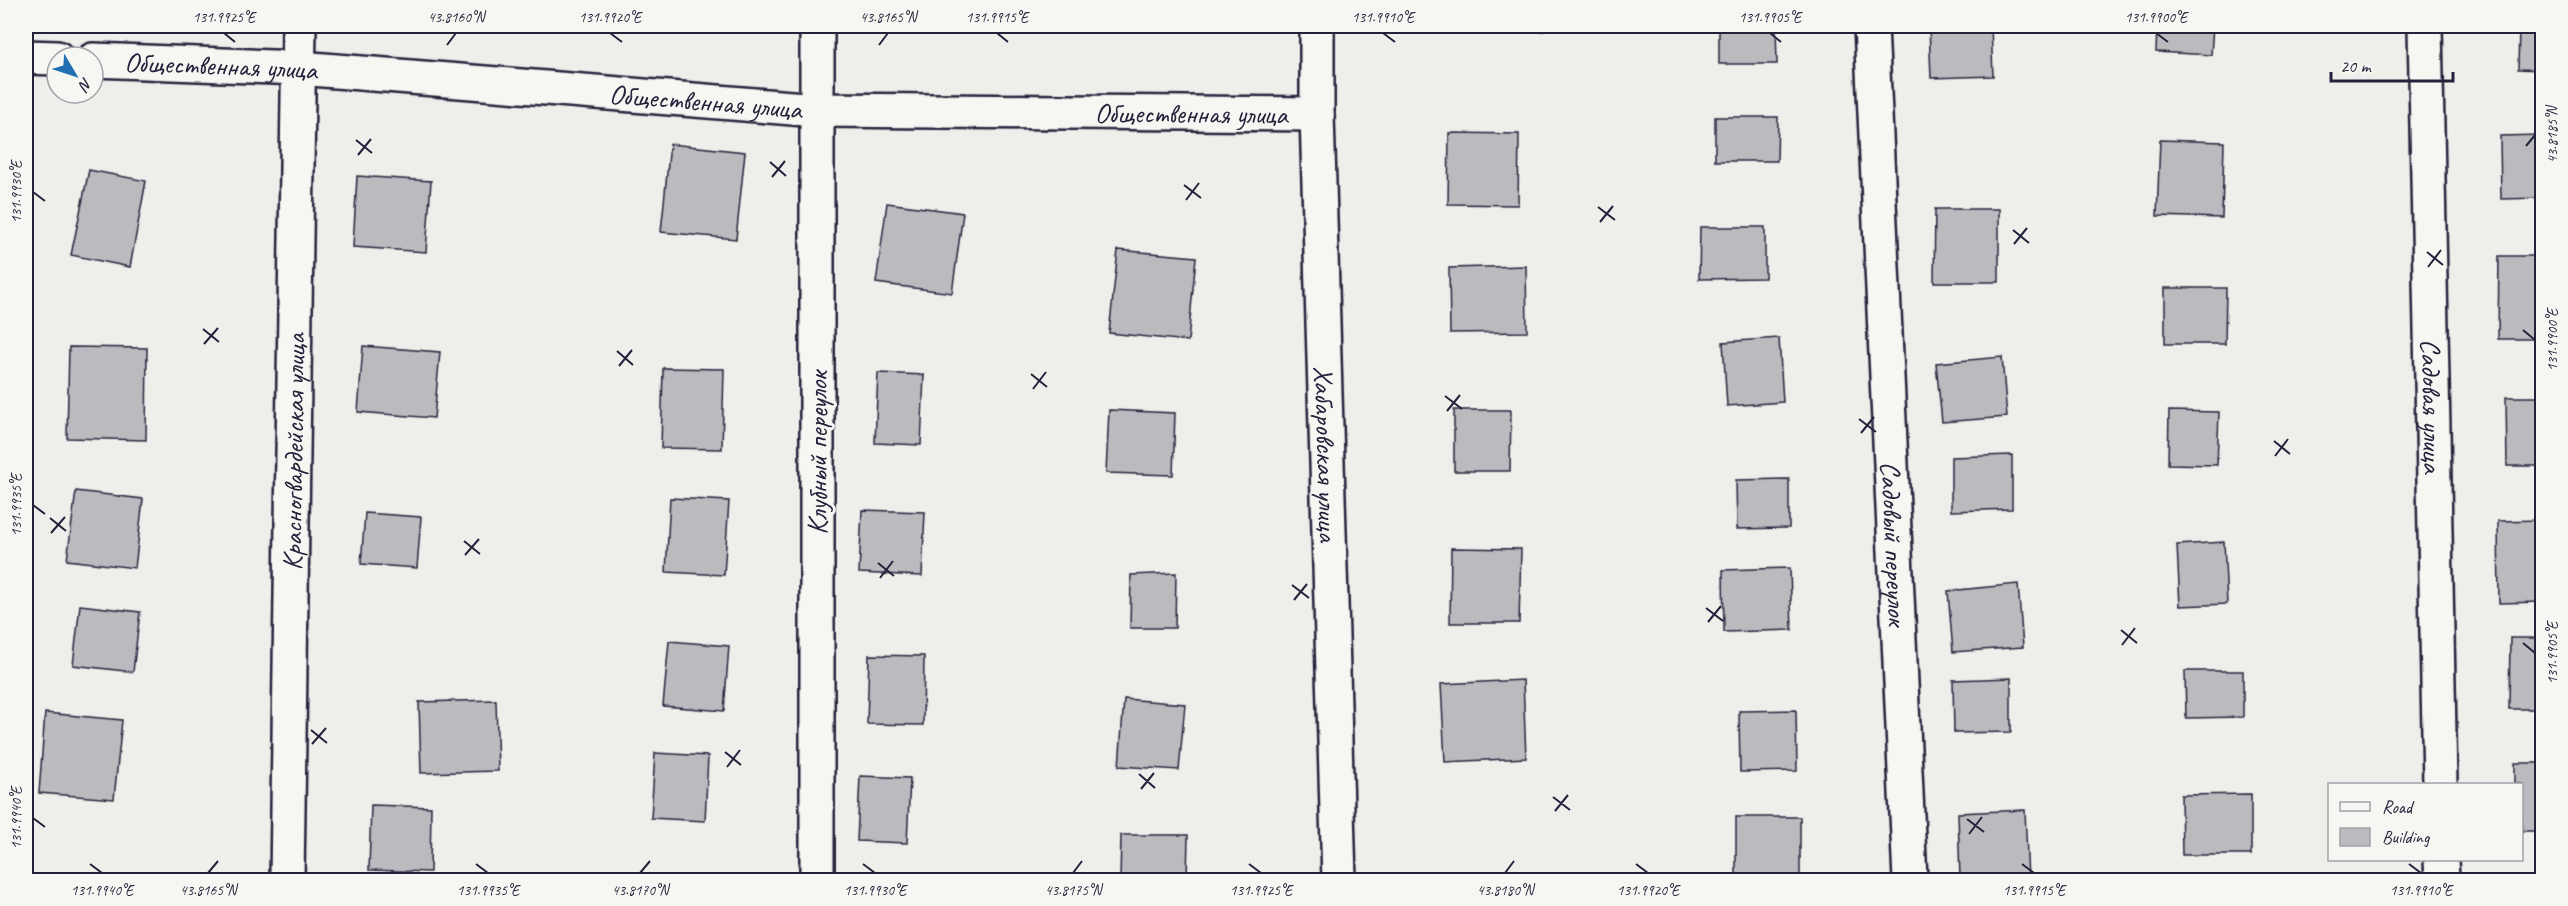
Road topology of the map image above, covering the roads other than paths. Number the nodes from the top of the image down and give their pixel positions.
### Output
1 (299, 26) edge
2 (817, 26) edge
3 (1317, 26) edge
4 (1871, 26) edge
5 (2425, 26) edge
6 (26, 57) edge
7 (45, 58) edge
8 (105, 60) edge
9 (299, 68) junction
10 (817, 110) junction
11 (1317, 114) junction
12 (2440, 783) edge
13 (2441, 861) edge
14 (287, 880) edge
15 (817, 880) edge
16 (1339, 880) edge
17 (1910, 880) edge
18 (2442, 880) edge

1 - 9 street, Красногвардейская улица
2 - 10 street, Клубный переулок
3 - 11 street, Хабаровская улица
4 - 17 street, Садовый переулок
5 - 12 street, Садовая улица
6 - 7 street
8 - 9 street, Общественная улица
9 - 10 street, Общественная улица
9 - 14 street, Красногвардейская улица
10 - 11 street, Общественная улица
10 - 15 street, Клубный переулок
11 - 16 street, Хабаровская улица
13 - 18 street

